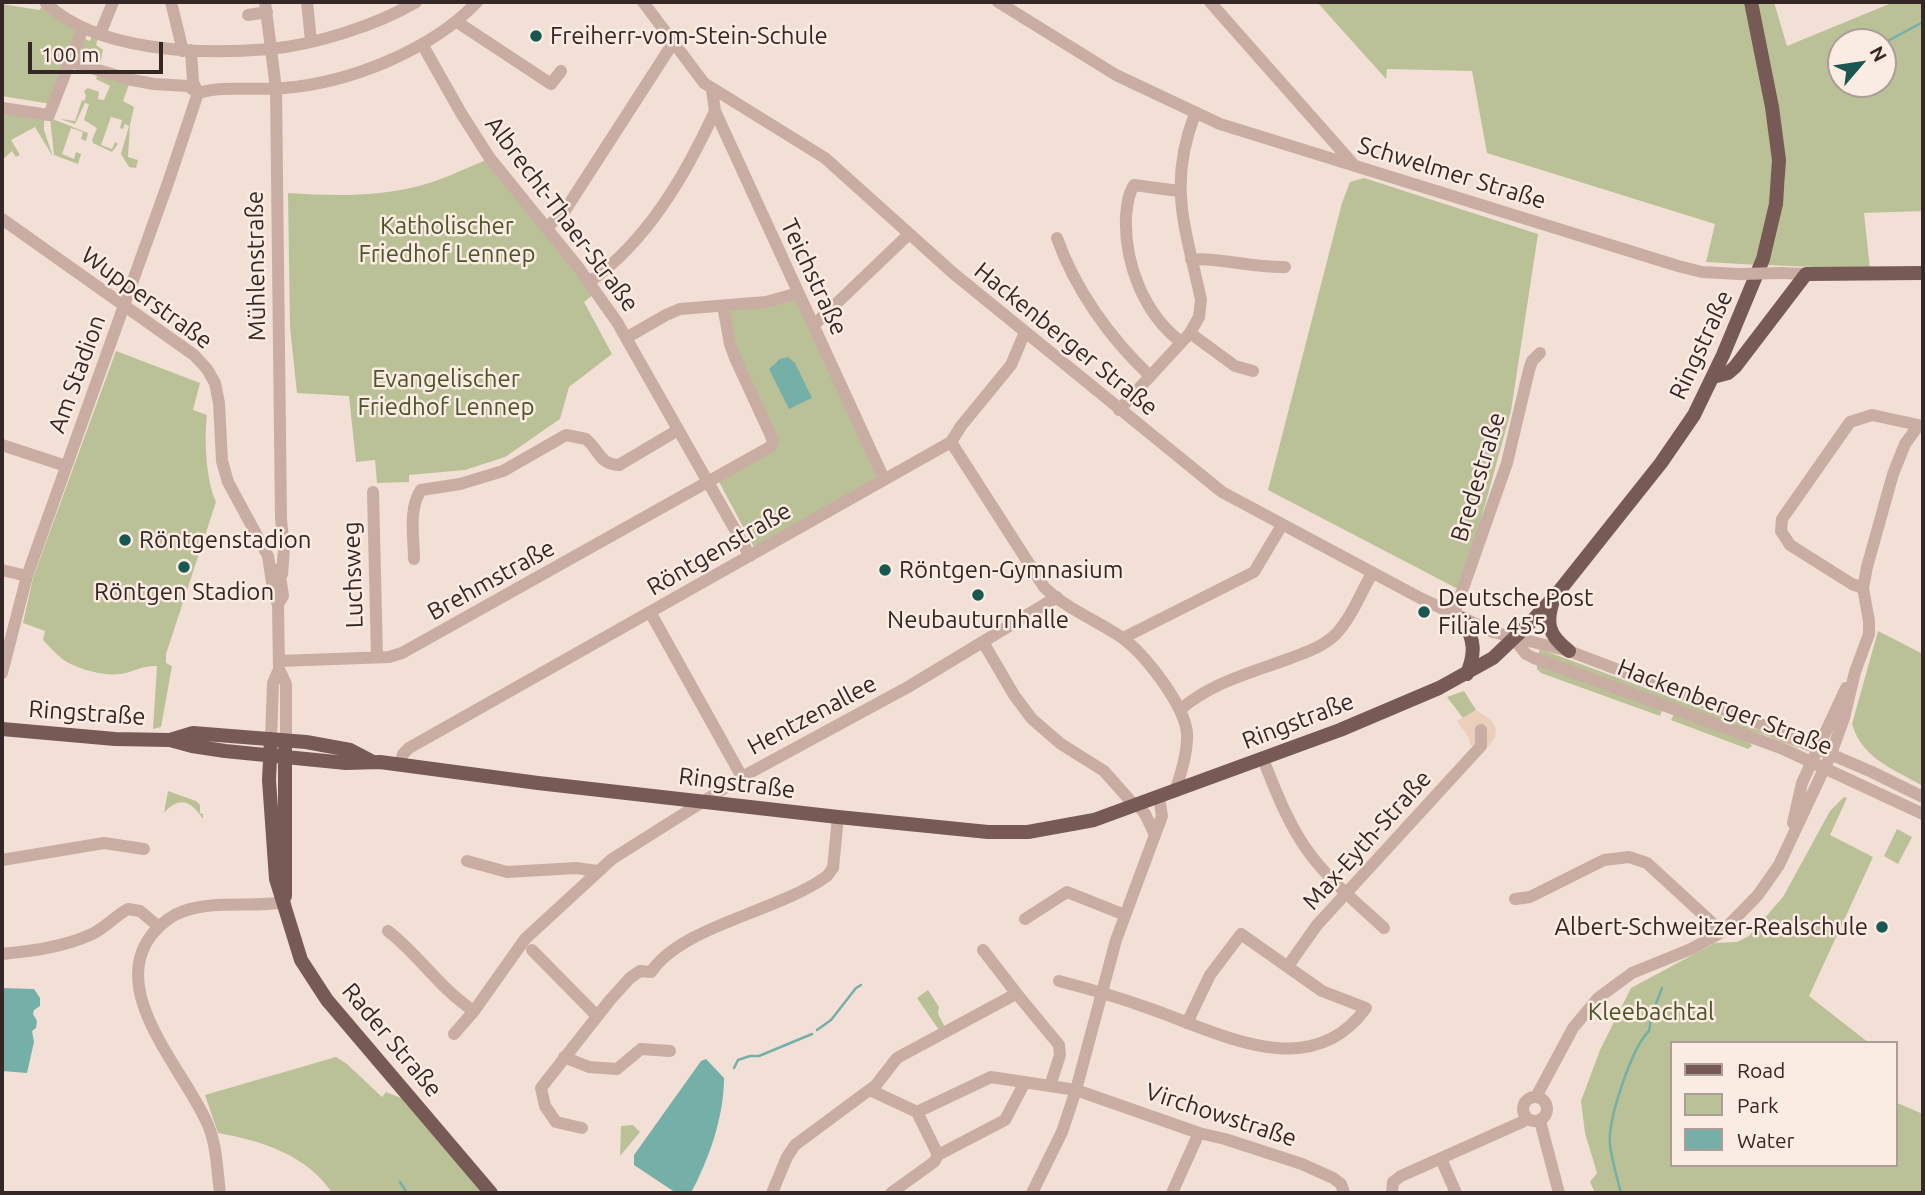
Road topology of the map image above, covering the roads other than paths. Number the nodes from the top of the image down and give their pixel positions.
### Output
1 (46, 2) edge
2 (113, 2) edge
3 (170, 2) edge
4 (307, 2) edge
5 (385, 2) edge
6 (416, 2) edge
7 (477, 2) edge
8 (643, 2) edge
9 (998, 2) edge
10 (1210, 2) edge
11 (1751, 2) edge
12 (266, 7) edge
13 (248, 15) dead end
14 (392, 15) junction
15 (457, 22) junction
16 (83, 28) junction
17 (100, 34) junction
18 (311, 41) junction
19 (673, 43) junction
20 (422, 44) junction
21 (271, 49) junction
22 (187, 50) junction
23 (71, 62) junction
24 (561, 71) dead end
25 (276, 89) junction
26 (712, 90) junction
27 (198, 93) junction
28 (2, 108) edge
29 (715, 111) junction
30 (1195, 114) junction
31 (1357, 167) junction
32 (1179, 191) junction
33 (2, 219) edge
34 (546, 228) junction
35 (909, 234) junction
36 (1057, 238) dead end
37 (1191, 259) junction
38 (1285, 267) dead end
39 (1923, 273) edge
40 (1805, 274) junction
41 (589, 282) junction
42 (798, 293) junction
43 (124, 305) junction
44 (723, 306) junction
45 (814, 324) junction
46 (1025, 332) junction
47 (1186, 337) junction
48 (626, 338) junction
49 (1540, 353) dead end
50 (1253, 370) dead end
51 (1149, 375) junction
52 (1713, 377) junction
53 (1119, 410) junction
54 (1920, 426) edge
55 (678, 430) junction
56 (951, 442) junction
57 (2, 445) edge
58 (66, 466) junction
59 (884, 479) junction
60 (708, 482) junction
61 (373, 492) dead end
62 (281, 519) junction
63 (1282, 525) junction
64 (284, 547) junction
65 (266, 552) junction
66 (750, 556) junction
67 (414, 559) dead end
68 (2, 570) edge
69 (1372, 573) junction
70 (282, 574) junction
71 (27, 576) junction
72 (1863, 588) junction
73 (1556, 595) junction
74 (1057, 597) junction
75 (278, 604) junction
76 (650, 612) junction
77 (1459, 617) junction
78 (1124, 638) junction
79 (1514, 639) junction
80 (983, 642) junction
81 (1569, 651) junction
82 (377, 657) junction
83 (279, 665) junction
84 (1855, 672) junction
85 (2, 673) edge
86 (1467, 674) junction
87 (1180, 710) junction
88 (2, 729) edge
89 (1481, 730) dead end
90 (170, 740) junction
91 (279, 740) junction
92 (1816, 748) junction
93 (1830, 754) junction
94 (278, 757) junction
95 (1263, 759) junction
96 (372, 761) junction
97 (1811, 761) junction
98 (400, 765) junction
99 (1824, 768) junction
100 (742, 777) junction
101 (1175, 791) junction
102 (1159, 797) junction
103 (1923, 797) edge
104 (702, 801) junction
105 (1136, 806) junction
106 (1923, 814) edge
107 (838, 817) junction
108 (1155, 835) junction
109 (145, 849) dead end
110 (1786, 849) junction
111 (2, 860) edge
112 (467, 862) dead end
113 (597, 872) junction
114 (1346, 893) junction
115 (1515, 899) dead end
116 (285, 902) junction
117 (1125, 915) junction
118 (1025, 919) dead end
119 (159, 926) junction
120 (1384, 928) dead end
121 (388, 931) dead end
122 (1722, 932) junction
123 (533, 950) dead end
124 (983, 950) dead end
125 (2, 954) edge
126 (1288, 966) junction
127 (1059, 981) dead end
128 (1102, 993) junction
129 (1017, 994) junction
130 (474, 1011) junction
131 (597, 1016) junction
132 (1187, 1023) junction
133 (454, 1034) dead end
134 (670, 1051) dead end
135 (564, 1057) junction
136 (1025, 1082) junction
137 (1050, 1086) junction
138 (870, 1090) junction
139 (1076, 1090) junction
140 (1536, 1097) junction
141 (917, 1112) junction
142 (1533, 1119) junction
143 (582, 1128) dead end
144 (1199, 1133) junction
145 (939, 1155) junction
146 (1441, 1158) junction
147 (220, 1193) edge
148 (491, 1193) edge
149 (772, 1193) edge
150 (891, 1193) edge
151 (1032, 1193) edge
152 (1172, 1193) edge
153 (1344, 1193) edge
154 (1392, 1193) edge
155 (1456, 1193) edge
156 (1559, 1193) edge

1 - 16 street
2 - 17 street
3 - 22 street, Am Stadion
4 - 18 street
5 - 14 street
6 - 14 street
7 - 15 street
8 - 19 street, Hackenberger Straße
9 - 30 street, Schwelmer Straße
10 - 31 street
11 - 52 main road, Ringstraße
12 - 13 street, Mühlenstraße
12 - 21 street, Mühlenstraße
14 - 18 street
15 - 20 street
15 - 24 street
16 - 17 street
16 - 23 street
17 - 22 street
18 - 21 street
19 - 26 street, Hackenberger Straße
19 - 34 street
20 - 25 street
20 - 34 street, Albrecht-Thaer-Straße
21 - 22 street
21 - 25 street, Mühlenstraße
22 - 27 street, Am Stadion
23 - 27 street
23 - 28 street
25 - 27 street
25 - 62 street, Mühlenstraße
26 - 29 street, Teichstraße
26 - 35 street, Hackenberger Straße
27 - 43 street, Am Stadion
29 - 41 street
29 - 42 street, Teichstraße
30 - 31 street, Schwelmer Straße
30 - 32 street
31 - 40 street, Schwelmer Straße, bridge
32 - 37 street
32 - 47 street
33 - 43 street, Wupperstraße
34 - 41 street, Albrecht-Thaer-Straße
35 - 45 street
35 - 46 street, Hackenberger Straße
36 - 51 street
37 - 38 street
37 - 47 street
39 - 40 main road, Schwelmer Straße
40 - 52 main road
41 - 48 street, Albrecht-Thaer-Straße
42 - 44 street
42 - 45 street, Teichstraße
43 - 58 street, Am Stadion
43 - 65 street, Wupperstraße
44 - 48 street
44 - 60 street, Brehmstraße
45 - 59 street, Teichstraße
46 - 53 street, Hackenberger Straße
46 - 56 street, Röntgenstraße
47 - 50 street
47 - 51 street
48 - 55 street, Albrecht-Thaer-Straße
49 - 77 street, Bredestraße
51 - 53 street
52 - 73 main road, Ringstraße
53 - 63 street, Hackenberger Straße
54 - 72 street
54 - 72 street
55 - 60 street, Albrecht-Thaer-Straße
55 - 67 street
56 - 59 street, Röntgenstraße
56 - 74 street
57 - 58 street
58 - 71 street, Am Stadion
59 - 66 street, Röntgenstraße
60 - 66 street, Albrecht-Thaer-Straße
60 - 82 street, Brehmstraße
61 - 82 street, Luchsweg
62 - 64 street, Mühlenstraße
62 - 65 street, Mühlenstraße
63 - 69 street, Hackenberger Straße
63 - 78 street
64 - 65 street
64 - 70 street, Mühlenstraße
65 - 70 street
65 - 75 street
66 - 76 street, Röntgenstraße
68 - 71 street
69 - 77 street, Hackenberger Straße
69 - 87 street
70 - 75 street
71 - 85 street, Am Stadion
72 - 84 street
73 - 79 main road, Ringstraße
73 - 81 main road
74 - 78 street
74 - 80 street, Hentzenallee
75 - 83 street
76 - 98 street, Röntgenstraße
76 - 100 street
77 - 79 street, Hackenberger Straße
77 - 86 main road
78 - 87 street
79 - 81 street, Hackenberger Straße
79 - 86 main road, Ringstraße
79 - 97 street, Hackenberger Straße
80 - 100 street, Hentzenallee
80 - 105 street
81 - 92 street, Hackenberger Straße
82 - 83 street, Brehmstraße
83 - 91 street
84 - 92 street
84 - 93 street
86 - 95 main road, Ringstraße
87 - 101 street
88 - 90 main road, Ringstraße
89 - 114 street, Max-Eyth-Straße
90 - 91 main road, Ringstraße
90 - 94 main road, Ringstraße
91 - 94 main road, Rader Straße
91 - 96 main road, Ringstraße
92 - 93 street, Hackenberger Straße
92 - 97 street
93 - 99 street
93 - 103 street, Hackenberger Straße
94 - 96 main road, Ringstraße
94 - 116 main road, Rader Straße
95 - 101 main road, Ringstraße
95 - 114 street
96 - 98 main road, Ringstraße
97 - 99 street, Hackenberger Straße
97 - 110 street
98 - 104 main road, Ringstraße
99 - 106 street, Hackenberger Straße
99 - 110 street
100 - 104 street, Hentzenallee
101 - 102 main road, Ringstraße
102 - 105 main road, Ringstraße
102 - 108 street
104 - 107 main road, Ringstraße
104 - 113 street, Hentzenallee
105 - 107 main road, Ringstraße
105 - 108 street
107 - 131 street
108 - 117 street
109 - 111 street
110 - 122 street
112 - 113 street
113 - 130 street, Hentzenallee
114 - 120 street
114 - 126 street, Max-Eyth-Straße
115 - 122 street
116 - 119 street
116 - 148 main road, Rader Straße
117 - 118 street
117 - 128 street
119 - 125 street
119 - 147 street
121 - 130 street
122 - 140 street
123 - 131 street
124 - 129 street
126 - 132 street
126 - 132 street
127 - 128 street
128 - 132 street
128 - 139 street
129 - 137 street
129 - 138 street
130 - 133 street, Hentzenallee
131 - 135 street
134 - 135 street
135 - 143 street
136 - 137 street, Virchowstraße
136 - 141 street, Virchowstraße
136 - 145 street
137 - 139 street, Virchowstraße
138 - 141 street
138 - 149 street
139 - 144 street, Virchowstraße
139 - 151 street
140 - 142 street
140 - 142 street
141 - 145 street
142 - 146 street
142 - 156 street
144 - 152 street
144 - 153 street, Virchowstraße
145 - 150 street
146 - 154 street
146 - 155 street

